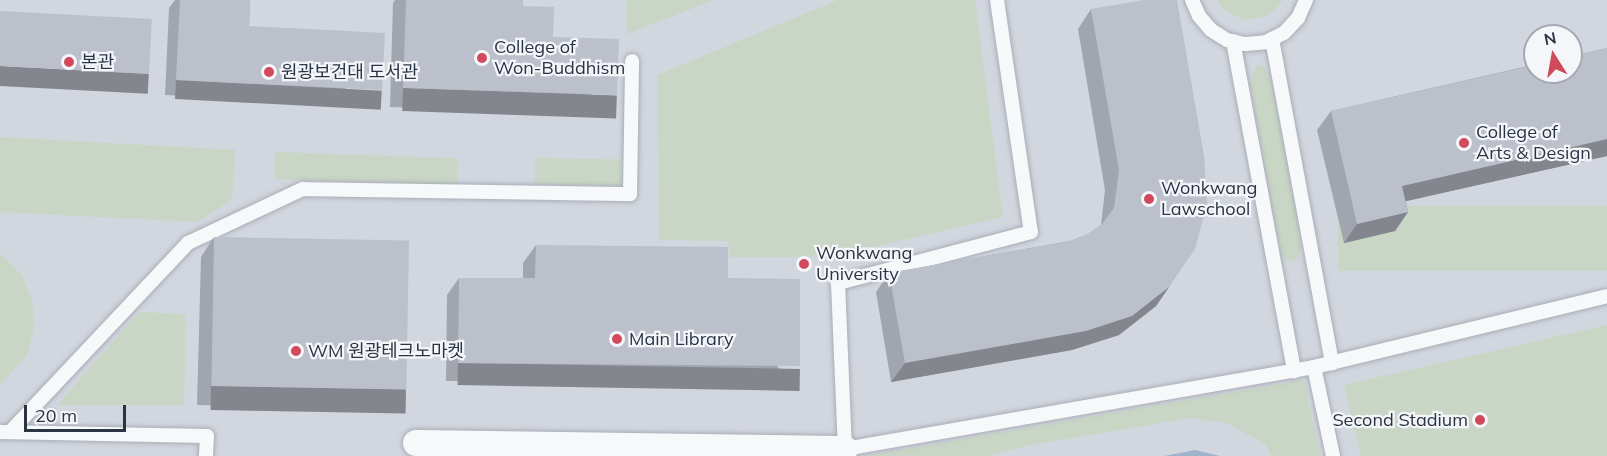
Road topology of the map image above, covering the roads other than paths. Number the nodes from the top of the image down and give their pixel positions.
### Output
1 (997, 0) edge
2 (1192, 0) edge
3 (1306, 0) edge
4 (1272, 39) junction
5 (1233, 41) junction
6 (632, 61) dead end
7 (1607, 296) edge
8 (1332, 363) junction
9 (1314, 367) junction
10 (1293, 371) junction
11 (5, 432) edge
12 (845, 449) junction
13 (416, 450) edge
14 (568, 451) edge
15 (206, 456) edge
16 (1333, 456) edge

1 - 12 lane
2 - 5 lane
3 - 4 lane
4 - 5 lane
4 - 8 lane
5 - 10 lane
6 - 11 lane
7 - 8 lane
8 - 9 lane
9 - 10 lane
9 - 16 lane
10 - 12 lane
11 - 15 lane
12 - 14 street
13 - 14 street

